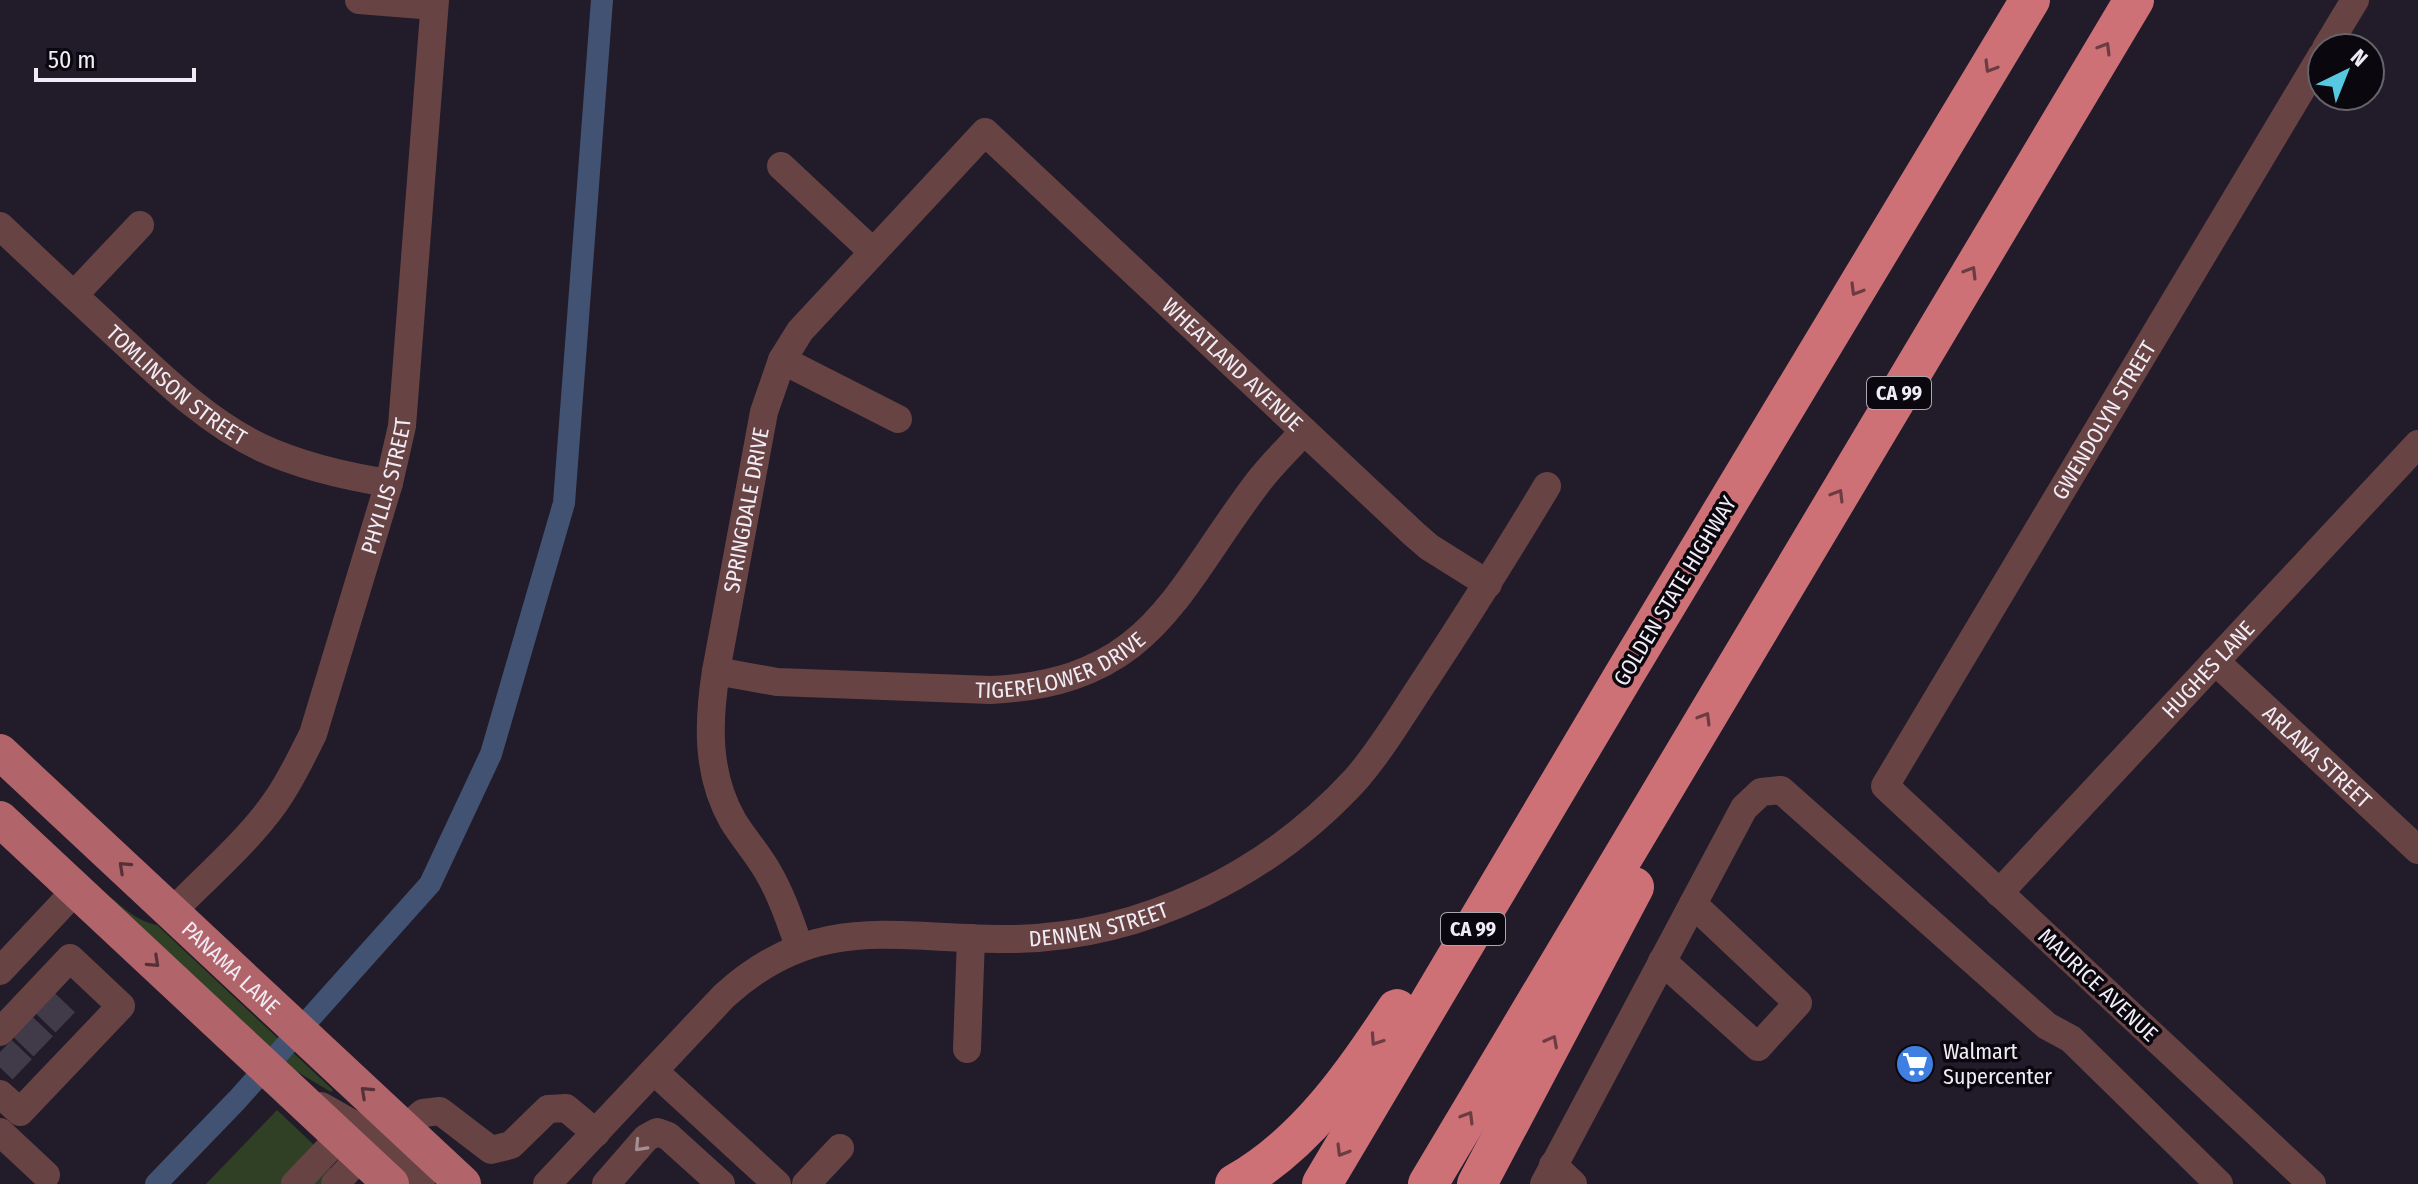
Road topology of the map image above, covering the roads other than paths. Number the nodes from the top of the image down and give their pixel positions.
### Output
1 (359, 0) edge
2 (2030, 0) edge
3 (2134, 0) edge
4 (2355, 0) edge
5 (435, 3) edge
6 (2336, 32) edge
7 (2306, 82) edge
8 (985, 132) joint
9 (781, 166) dead end
10 (140, 225) dead end
11 (0, 226) edge
12 (873, 252) junction
13 (74, 295) junction
14 (782, 360) junction
15 (898, 419) dead end
16 (1304, 431) junction
17 (2418, 444) edge
18 (389, 483) junction
19 (1547, 486) dead end
20 (1488, 584) junction
21 (2215, 661) junction
22 (716, 671) junction
23 (1624, 675) junction
24 (0, 752) edge
25 (1665, 785) junction
26 (1885, 786) joint
27 (0, 798) edge
28 (0, 819) edge
29 (2418, 850) edge
30 (76, 890) junction
31 (1999, 893) junction
32 (1693, 904) junction
33 (172, 912) junction
34 (971, 938) junction
35 (799, 946) junction
36 (1662, 961) junction
37 (0, 971) edge
38 (6, 1030) edge
39 (967, 1049) dead end
40 (654, 1071) junction
41 (289, 1089) junction
42 (0, 1094) tunnel mouth
43 (404, 1129) junction
44 (0, 1132) edge
45 (596, 1133) junction
46 (351, 1146) junction
47 (840, 1148) dead end
48 (747, 1156) junction
49 (46, 1175) dead end
50 (1557, 1178) edge
51 (295, 1184) edge
52 (335, 1184) edge
53 (391, 1184) edge
54 (421, 1184) edge
55 (463, 1184) edge
56 (547, 1184) edge
57 (606, 1184) edge
58 (721, 1184) edge
59 (777, 1184) edge
60 (806, 1184) edge
61 (1235, 1184) edge
62 (1322, 1184) edge
63 (1428, 1184) edge
64 (1477, 1184) edge
65 (2219, 1184) edge
66 (2312, 1184) edge

1 - 5 street
2 -> 23 highway, GOLDEN STATE HIGHWAY / CA 99
25 -> 3 highway, CA 99
4 - 6 street
5 - 18 street, PHYLLIS STREET
7 - 26 street, GWENDOLYN STREET
8 - 12 street, SPRINGDALE DRIVE
8 - 16 street, WHEATLAND AVENUE
9 - 12 street
10 - 13 street
11 - 13 street, TOMLINSON STREET
12 - 14 street, SPRINGDALE DRIVE
13 - 18 street, TOMLINSON STREET
14 - 15 street
14 - 22 street, SPRINGDALE DRIVE
16 - 20 street, WHEATLAND AVENUE
16 - 22 street, TIGERFLOWER DRIVE
17 - 21 street, HUGHES LANE
18 - 33 street, PHYLLIS STREET
19 - 20 street, DENNEN STREET
20 - 34 street, DENNEN STREET
21 - 29 street, ARLANA STREET
21 - 31 street, HUGHES LANE
22 - 35 street, SPRINGDALE DRIVE
23 -> 61 highway
23 -> 62 highway, GOLDEN STATE HIGHWAY / CA 99
33 -> 24 main road, PANAMA LANE
63 -> 25 highway, CA 99
64 -> 25 highway
26 - 31 street, MAURICE AVENUE
27 - 33 main road
28 - 30 main road
30 - 37 street
30 -> 41 main road
31 - 66 street, MAURICE AVENUE
32 - 36 street
32 - 36 street
32 - 65 street
43 -> 33 main road, PANAMA LANE
34 - 35 street, DENNEN STREET
34 - 39 street
35 - 40 street, DENNEN STREET
36 - 50 street
38 - 42 street
40 - 45 street, DENNEN STREET
40 - 48 street
41 - 46 main road
41 - 54 street
43 - 45 street
43 - 55 main road, PANAMA LANE
44 - 49 street
45 - 56 street, DENNEN STREET
46 - 51 street
46 - 52 street
46 - 53 main road
47 - 60 street
48 - 58 street
48 - 59 street
58 -> 57 street

